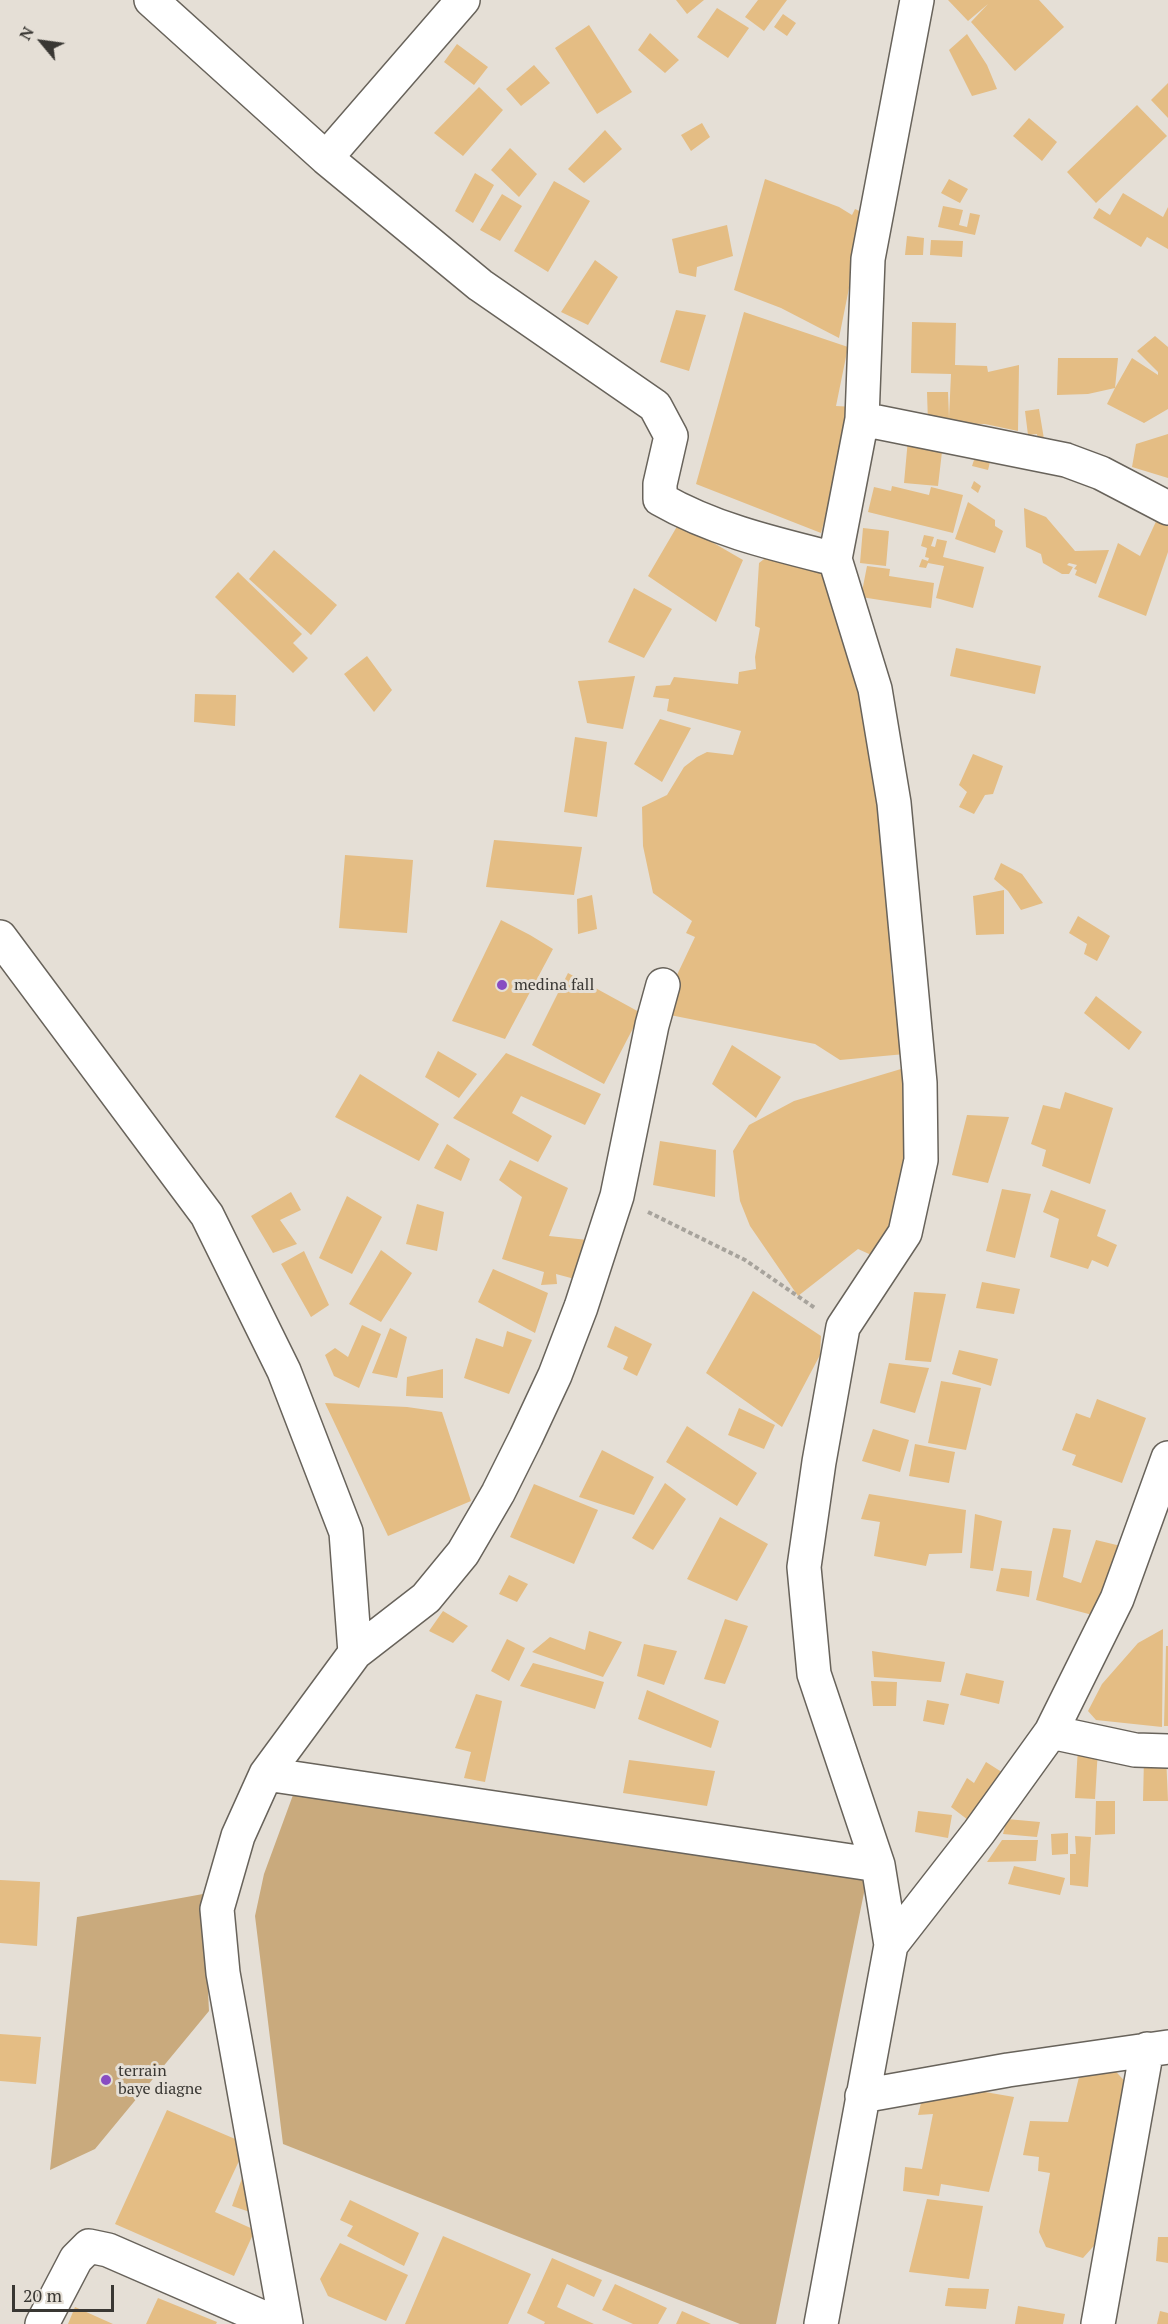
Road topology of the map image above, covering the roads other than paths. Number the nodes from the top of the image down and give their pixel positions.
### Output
1 (151, 0) edge
2 (463, 0) edge
3 (917, 0) edge
4 (326, 158) junction
5 (862, 419) junction
6 (1168, 508) edge
7 (835, 559) junction
8 (0, 937) edge
9 (663, 985) dead end
10 (1168, 1458) edge
11 (355, 1653) junction
12 (1051, 1732) junction
13 (1168, 1751) edge
14 (266, 1774) junction
15 (878, 1865) junction
16 (891, 1945) junction
17 (1158, 2048) edge
18 (862, 2096) junction
19 (42, 2324) edge
20 (279, 2324) edge
21 (286, 2324) edge
22 (821, 2324) edge
23 (1098, 2324) edge

1 - 4 street
2 - 4 street
3 - 5 street
4 - 7 street
5 - 6 street
5 - 7 street
7 - 15 street
8 - 11 street
9 - 11 street
10 - 12 street
11 - 14 street
12 - 13 street
12 - 16 street
14 - 15 street
14 - 21 street
15 - 16 street
16 - 18 street
17 - 18 street
17 - 23 street
18 - 22 street
19 - 20 street

